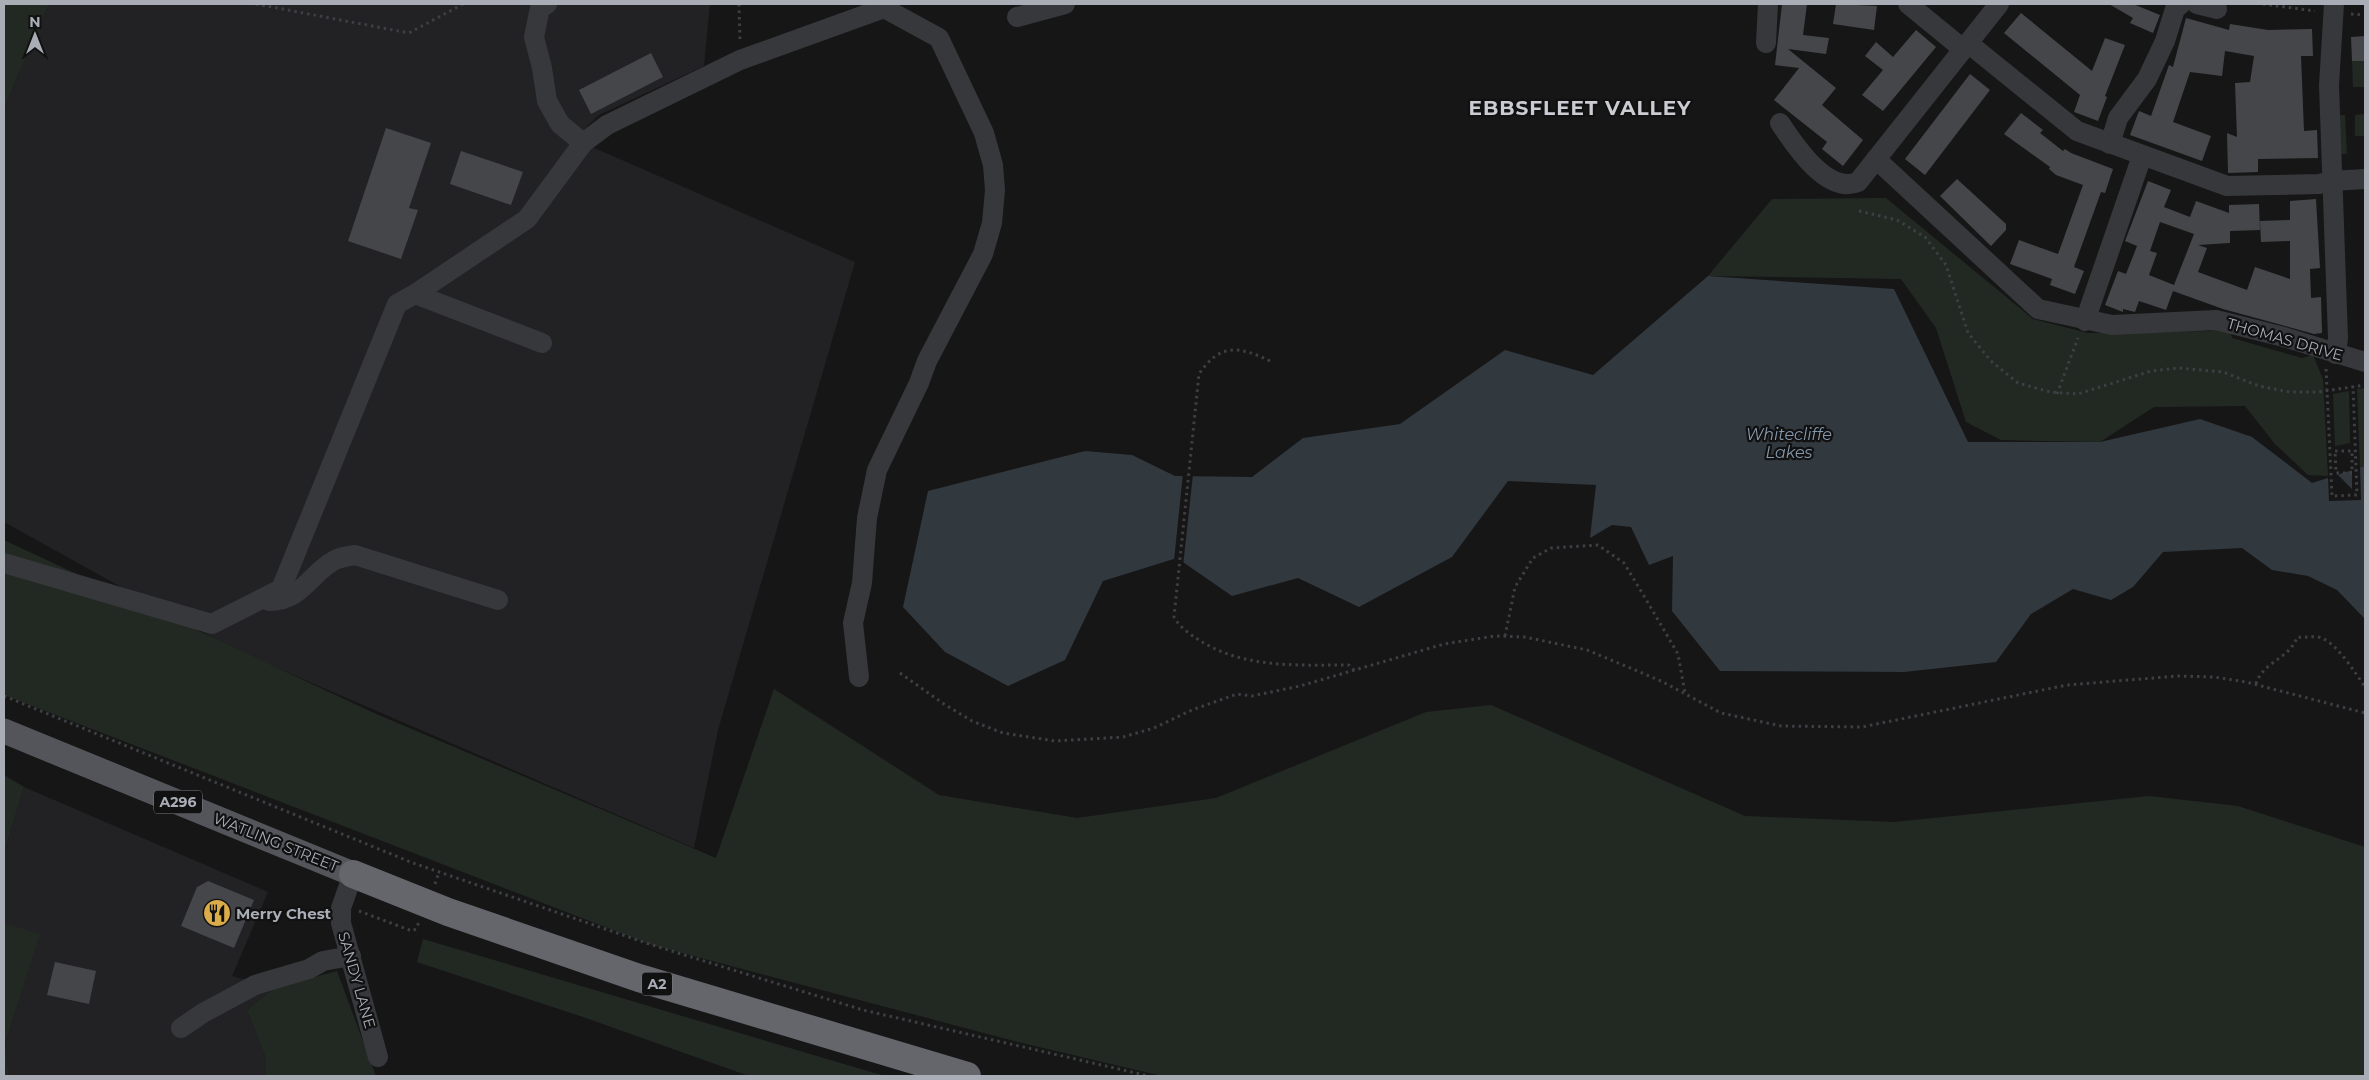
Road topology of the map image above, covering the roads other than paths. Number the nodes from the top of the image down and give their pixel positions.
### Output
1 (547, 4) edge
2 (1065, 4) edge
3 (1768, 4) edge
4 (1908, 4) edge
5 (1999, 4) edge
6 (2181, 4) edge
7 (2197, 4) edge
8 (2334, 4) edge
9 (885, 6) edge
10 (2217, 9) dead end
11 (1017, 17) dead end
12 (1766, 43) dead end
13 (1966, 46) junction
14 (1780, 123) dead end
15 (583, 143) junction
16 (2110, 144) junction
17 (2142, 156) junction
18 (1876, 159) junction
19 (2365, 179) edge
20 (2332, 181) junction
21 (415, 294) junction
22 (2085, 320) junction
23 (542, 343) dead end
24 (2336, 354) junction
25 (2365, 362) edge
26 (4, 563) edge
27 (498, 600) dead end
28 (257, 601) junction
29 (859, 677) dead end
30 (4, 731) edge
31 (353, 874) junction
32 (351, 956) junction
33 (181, 1028) dead end
34 (378, 1057) dead end
35 (967, 1076) edge

1 - 15 street
2 - 11 street
3 - 12 street
4 - 13 street
5 - 13 street
6 - 16 street
7 - 10 street
8 - 20 street
9 - 15 street
9 - 29 street
13 - 16 street
13 - 18 street
14 - 18 street
15 - 21 street
16 - 17 street
17 - 20 street
17 - 22 street
18 - 22 street, THOMAS DRIVE
19 - 20 street
20 - 24 street
21 - 23 street
21 - 28 street
22 - 24 street, THOMAS DRIVE
24 - 25 street, THOMAS DRIVE
26 - 28 street
27 - 28 street
30 - 31 main road, WATLING STREET / A296
31 - 32 street, SANDY LANE
31 - 35 highway, A2
32 - 33 street
32 - 34 street, SANDY LANE

